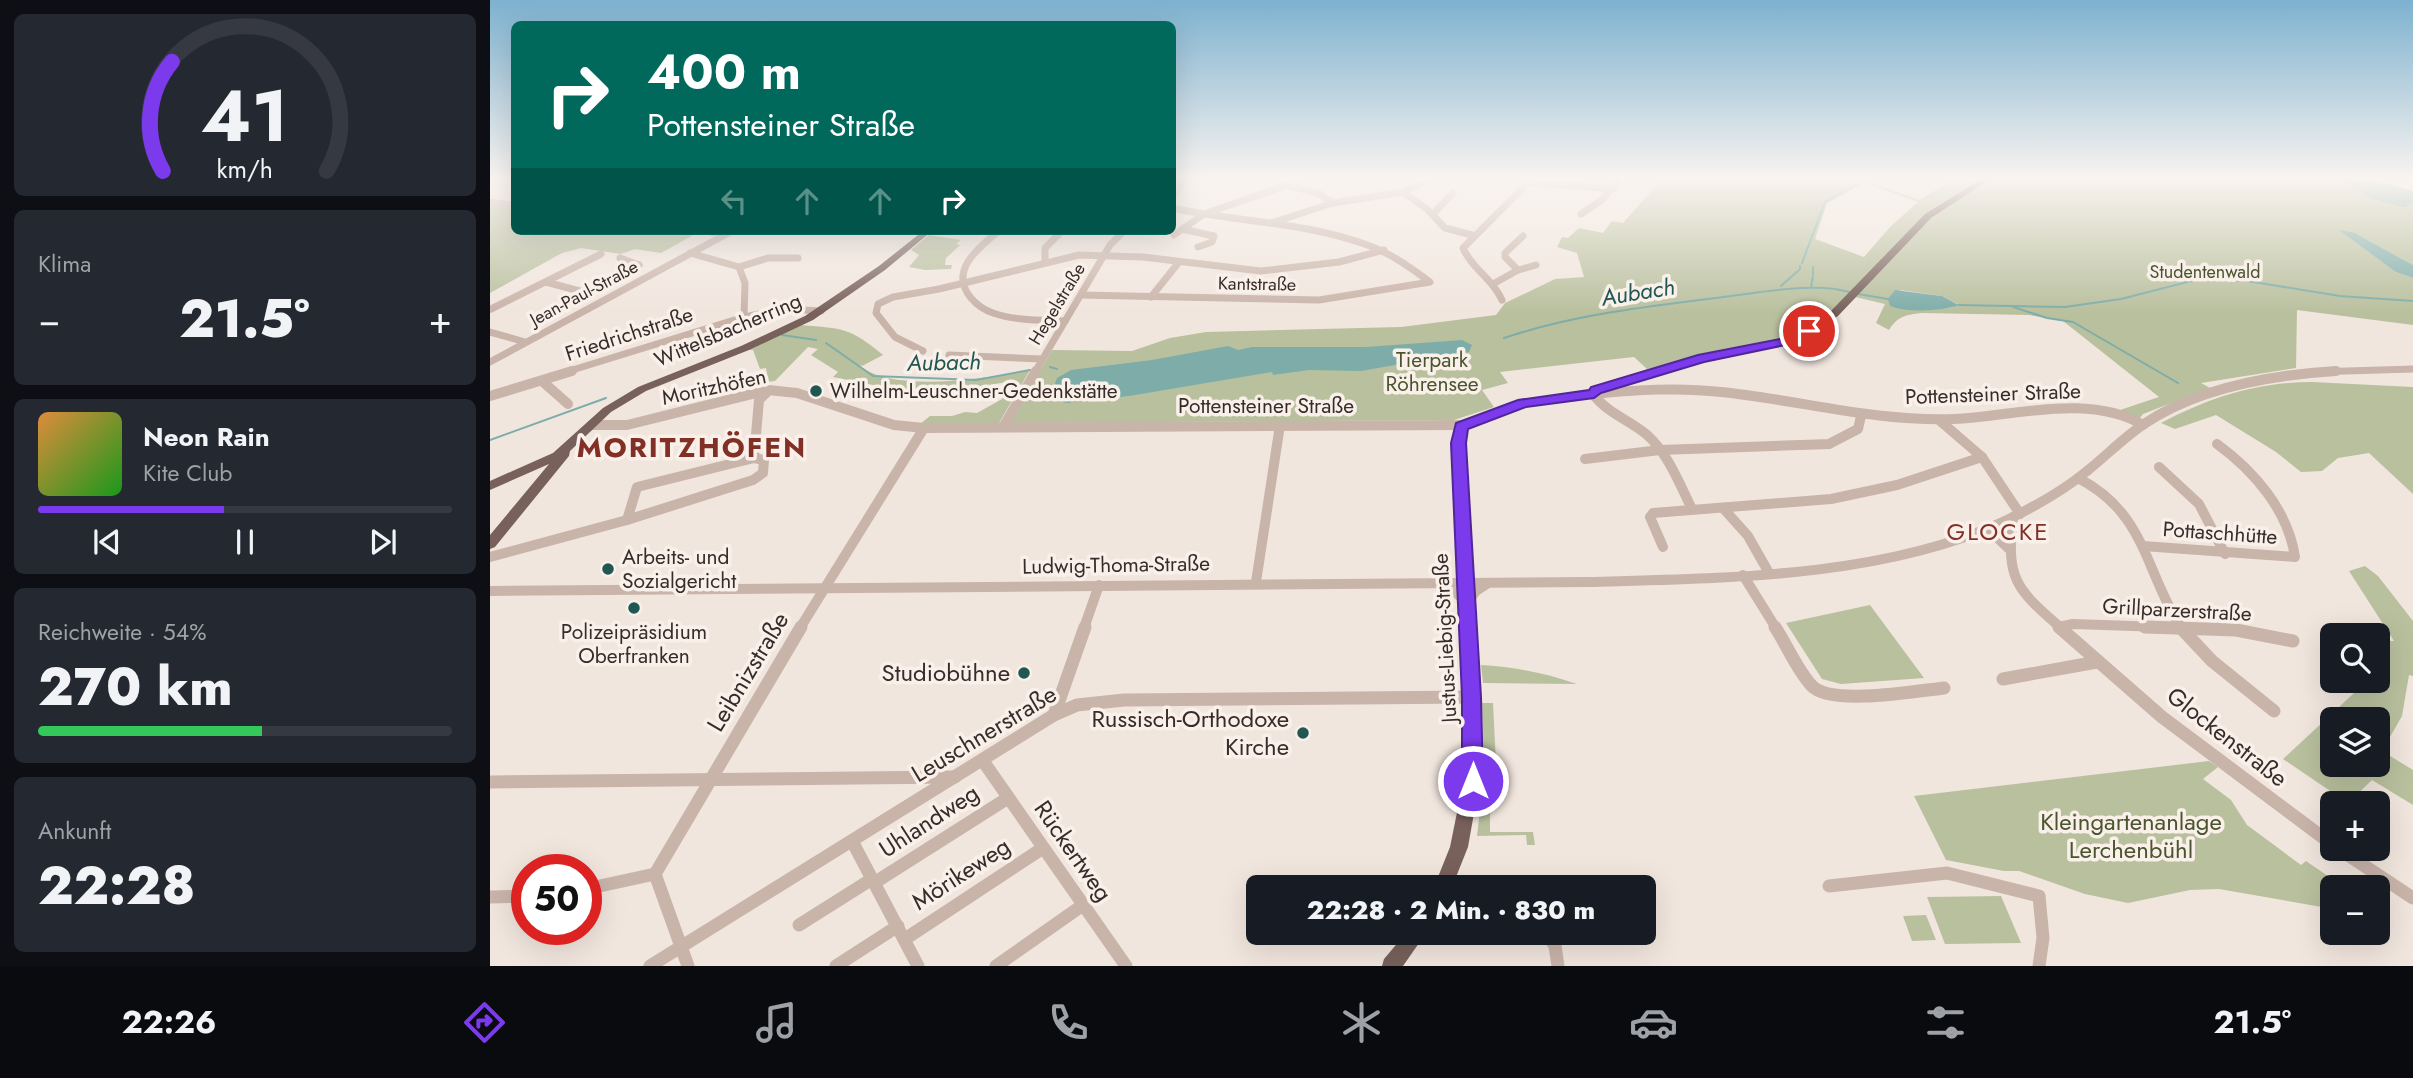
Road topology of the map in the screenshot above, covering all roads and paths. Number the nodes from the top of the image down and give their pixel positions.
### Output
1 (1191, 223) edge
2 (1256, 223) edge
3 (1273, 223) edge
4 (1441, 223) edge
5 (1486, 223) edge
6 (1921, 223) edge
7 (1267, 225) junction
8 (1182, 229) junction
9 (1176, 234) edge
10 (724, 235) edge
11 (914, 235) edge
12 (923, 235) edge
13 (995, 235) edge
14 (1058, 235) edge
15 (1121, 235) edge
16 (1472, 235) junction
17 (1523, 236) dead end
18 (1199, 247) dead end
19 (1384, 250) junction
20 (690, 253) junction
21 (601, 254) dead end
22 (1105, 254) junction
23 (620, 258) dead end
24 (799, 258) dead end
25 (1045, 262) junction
26 (1179, 262) junction
27 (1536, 264) dead end
28 (739, 267) junction
29 (1518, 270) junction
30 (546, 282) junction
31 (604, 284) junction
32 (962, 284) junction
33 (1493, 284) junction
34 (625, 288) junction
35 (587, 293) junction
36 (1855, 294) joint
37 (1081, 295) junction
38 (1151, 297) junction
39 (1502, 300) dead end
40 (562, 305) dead end
41 (491, 309) edge
42 (817, 310) junction
43 (744, 317) junction
44 (1065, 321) junction
45 (490, 332) edge
46 (525, 342) junction
47 (923, 351) dead end
48 (949, 355) dead end
49 (1042, 359) junction
50 (490, 362) edge
51 (2413, 369) edge
52 (542, 381) junction
53 (768, 390) junction
54 (1594, 394) junction
55 (490, 396) edge
56 (568, 404) dead end
57 (1860, 416) junction
58 (1939, 420) junction
59 (592, 425) junction
60 (1280, 425) junction
61 (1462, 425) junction
62 (2143, 425) junction
63 (1003, 427) junction
64 (923, 428) junction
65 (573, 442) junction
66 (2217, 444) dead end
67 (1660, 450) junction
68 (1982, 457) junction
69 (754, 458) junction
70 (1585, 459) dead end
71 (2159, 467) dead end
72 (529, 471) junction
73 (546, 477) junction
74 (2078, 478) junction
75 (490, 486) edge
76 (1723, 508) junction
77 (1692, 509) junction
78 (2017, 515) junction
79 (627, 520) junction
80 (1988, 529) junction
81 (490, 544) edge
82 (2143, 546) junction
83 (1663, 547) dead end
84 (2009, 549) junction
85 (2225, 554) junction
86 (490, 557) edge
87 (1769, 573) junction
88 (1743, 575) junction
89 (1256, 582) junction
90 (1431, 582) junction
91 (1490, 582) junction
92 (1465, 583) junction
93 (1099, 584) junction
94 (824, 587) junction
95 (490, 591) edge
96 (1467, 603) junction
97 (2059, 626) junction
98 (2181, 630) junction
99 (2293, 640) dead end
100 (2097, 662) junction
101 (2003, 679) dead end
102 (1944, 688) dead end
103 (1472, 697) junction
104 (2274, 711) dead end
105 (1054, 715) junction
106 (983, 761) junction
107 (957, 777) junction
108 (712, 778) junction
109 (917, 778) junction
110 (490, 782) edge
111 (929, 793) junction
112 (1008, 797) junction
113 (2320, 835) edge
114 (852, 841) junction
115 (1043, 848) junction
116 (2357, 861) edge
117 (655, 874) junction
118 (1448, 875) edge
119 (873, 881) junction
120 (602, 886) edge
121 (1829, 886) dead end
122 (511, 896) edge
123 (490, 897) edge
124 (2413, 898) edge
125 (1083, 905) junction
126 (799, 925) dead end
127 (901, 932) junction
128 (1408, 945) edge
129 (1554, 945) edge
130 (682, 947) junction
131 (650, 966) edge
132 (688, 966) edge
133 (836, 966) edge
134 (918, 966) edge
135 (996, 966) edge
136 (1126, 966) edge
137 (1391, 966) edge
138 (1558, 966) edge
139 (2039, 966) edge

1 - 8 street
2 - 7 street
3 - 7 street
4 - 16 street
5 - 16 street
6 - 36 main road
7 - 19 street
8 - 9 street
8 - 18 street
10 - 20 street, Jean-Paul-Straße
11 - 42 main road, Wittelsbacherring
12 - 42 main road, Wittelsbacherring
13 - 32 street
14 - 25 street
15 - 22 street, Hegelstraße
16 - 33 street
17 - 29 street
19 - 26 street
19 - 38 street, Kantstraße
20 - 28 street
20 - 34 street, Jean-Paul-Straße
21 - 30 street
22 - 25 street
22 - 26 street
22 - 37 street, Hegelstraße
23 - 31 street
24 - 28 street
25 - 32 street
26 - 38 street
27 - 29 street
28 - 43 street
29 - 33 street
30 - 35 street
30 - 41 street
31 - 34 street
31 - 35 street
32 - 44 street
32 - 47 street
33 - 39 street
34 - 46 street, Jean-Paul-Straße
35 - 40 street
36 - 54 main road
37 - 38 street, Kantstraße
37 - 44 street, Hegelstraße
42 - 43 street, Friedrichstraße
42 - 59 main road, Wittelsbacherring
42 - 65 main road, Wittelsbacherring
43 - 52 street, Friedrichstraße
44 - 49 street, Hegelstraße
45 - 46 street, Jean-Paul-Straße
46 - 50 street, Jean-Paul-Straße
48 - 49 street, Hegelstraße
49 - 63 street, Hegelstraße
51 - 62 street, Ludwig-Thoma-Straße
52 - 55 street, Friedrichstraße
52 - 56 street
53 - 59 street, Moritzhöfen
53 - 64 street, Moritzhöfen
53 - 69 street
54 - 57 street, Pottensteiner Straße
54 - 61 main road, Pottensteiner Straße
54 - 67 street
57 - 58 street, Pottensteiner Straße
57 - 67 street
58 - 62 street, Pottensteiner Straße
58 - 68 street
59 - 65 main road, Wittelsbacherring
60 - 61 street, Pottensteiner Straße
60 - 63 street, Pottensteiner Straße
60 - 89 street
61 - 92 main road, Justus-Liebig-Straße
62 - 74 street, Ludwig-Thoma-Straße
63 - 64 street, Pottensteiner Straße
64 - 94 street, Leibnizstraße
65 - 72 main road, Wittelsbacherring
65 - 73 main road
66 - 85 street, Pottaschhütte
67 - 70 street
67 - 77 street
68 - 76 street
68 - 78 street
69 - 79 street
69 - 79 street
71 - 85 street
72 - 73 main road
72 - 75 main road, Wittelsbacherring
73 - 81 main road
74 - 78 street, Ludwig-Thoma-Straße
74 - 82 street
76 - 77 street
76 - 87 street
77 - 83 street
78 - 80 street, Ludwig-Thoma-Straße
78 - 84 street
79 - 86 street
80 - 84 street
80 - 87 street, Ludwig-Thoma-Straße
82 - 85 street, Pottaschhütte
82 - 98 street
84 - 97 street, Glockenstraße
87 - 88 street, Ludwig-Thoma-Straße
88 - 91 street, Ludwig-Thoma-Straße
88 - 102 street
89 - 90 street, Ludwig-Thoma-Straße
89 - 93 street, Ludwig-Thoma-Straße
90 - 92 street, Ludwig-Thoma-Straße
90 - 96 street
91 - 92 street, Ludwig-Thoma-Straße
91 - 96 street
92 - 96 main road, Justus-Liebig-Straße
93 - 94 street, Ludwig-Thoma-Straße
93 - 105 street
94 - 95 street, Ludwig-Thoma-Straße
94 - 108 street, Leibnizstraße
96 - 103 main road, Justus-Liebig-Straße
97 - 98 street, Grillparzerstraße
97 - 100 street, Glockenstraße
98 - 99 street, Grillparzerstraße
98 - 104 street
100 - 101 street
100 - 113 street, Glockenstraße
103 - 105 street, Leuschnerstraße
103 - 118 main road, Justus-Liebig-Straße
105 - 106 street, Leuschnerstraße
106 - 107 street, Leuschnerstraße
106 - 112 street, Rückertweg
107 - 109 street
107 - 111 street, Leuschnerstraße
108 - 109 street
108 - 110 street
108 - 117 street, Leibnizstraße
109 - 111 street
111 - 114 street, Leuschnerstraße
112 - 115 street, Rückertweg
112 - 119 street, Uhlandweg
114 - 119 street
114 - 130 street, Leuschnerstraße
115 - 125 street, Rückertweg
115 - 127 street, Mörikeweg
116 - 124 street
117 - 120 street
117 - 130 street
119 - 126 street, Uhlandweg
119 - 127 street
121 - 139 street
122 - 123 street
125 - 135 street
125 - 136 street, Rückertweg
127 - 133 street, Mörikeweg
127 - 134 street
128 - 137 main road
129 - 138 street
130 - 131 street, Leuschnerstraße
130 - 132 street

